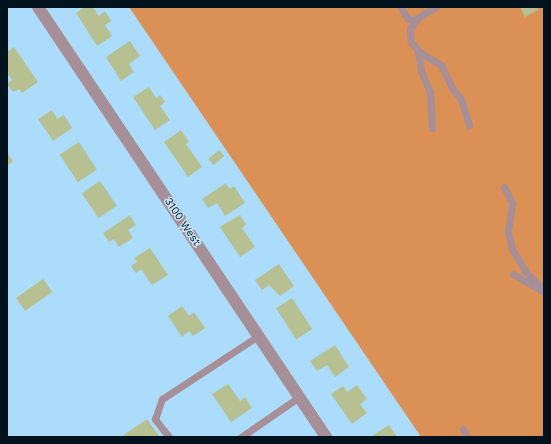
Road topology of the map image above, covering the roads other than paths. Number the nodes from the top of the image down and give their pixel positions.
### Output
1 (38, 7) edge
2 (400, 7) edge
3 (436, 7) edge
4 (407, 17) junction
5 (417, 19) junction
6 (410, 29) junction
7 (423, 58) junction
8 (469, 125) dead end
9 (432, 128) dead end
10 (504, 187) dead end
11 (513, 274) dead end
12 (529, 275) junction
13 (523, 282) junction
14 (544, 291) edge
15 (258, 336) junction
16 (299, 397) junction
17 (463, 429) dead end
18 (169, 437) edge
19 (241, 437) edge
20 (326, 437) edge
21 (467, 437) edge

1 - 15 street, 3100 West
2 - 4 lane
3 - 5 lane
4 - 5 lane
4 - 6 lane
5 - 6 lane
6 - 7 lane
7 - 8 lane
7 - 9 lane
10 - 12 lane
11 - 13 lane
12 - 13 lane
12 - 14 lane
13 - 14 lane
15 - 16 street, 3100 West
15 - 18 lane
16 - 19 lane
16 - 20 street, 3100 West
17 - 21 lane

